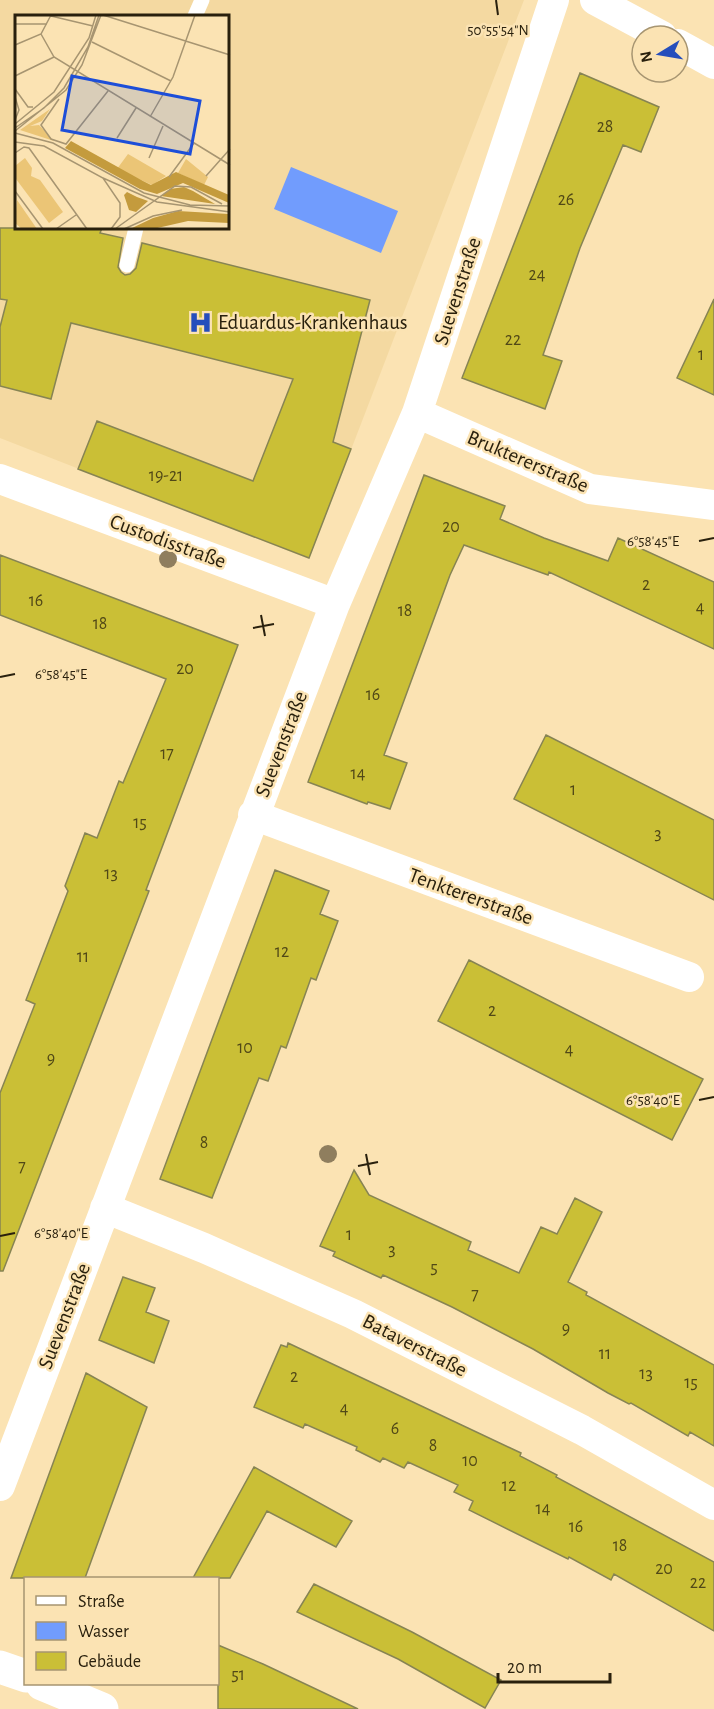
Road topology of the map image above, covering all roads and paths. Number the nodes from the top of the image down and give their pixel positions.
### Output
1 (202, 0) edge
2 (554, 0) edge
3 (596, 0) edge
4 (195, 15) edge
5 (640, 24) edge
6 (690, 51) edge
7 (714, 64) edge
8 (136, 230) edge
9 (127, 266) dead end
10 (417, 413) junction
11 (0, 479) edge
12 (714, 505) edge
13 (335, 604) junction
14 (253, 816) junction
15 (689, 977) dead end
16 (105, 1208) junction
17 (0, 1486) edge
18 (714, 1505) edge
19 (0, 1667) edge
20 (24, 1676) edge
21 (47, 1685) edge
22 (102, 1709) edge

1 - 4 lane
2 - 10 street, Suevenstraße
3 - 5 street
6 - 7 street
8 - 9 lane
10 - 12 street, Bruktererstraße
10 - 13 street, Suevenstraße
11 - 13 street, Custodisstraße
13 - 14 street, Suevenstraße
14 - 15 street, Tenktererstraße
14 - 16 street, Suevenstraße
16 - 17 street, Suevenstraße
16 - 18 street, Bataverstraße
19 - 20 main road
21 - 22 main road

